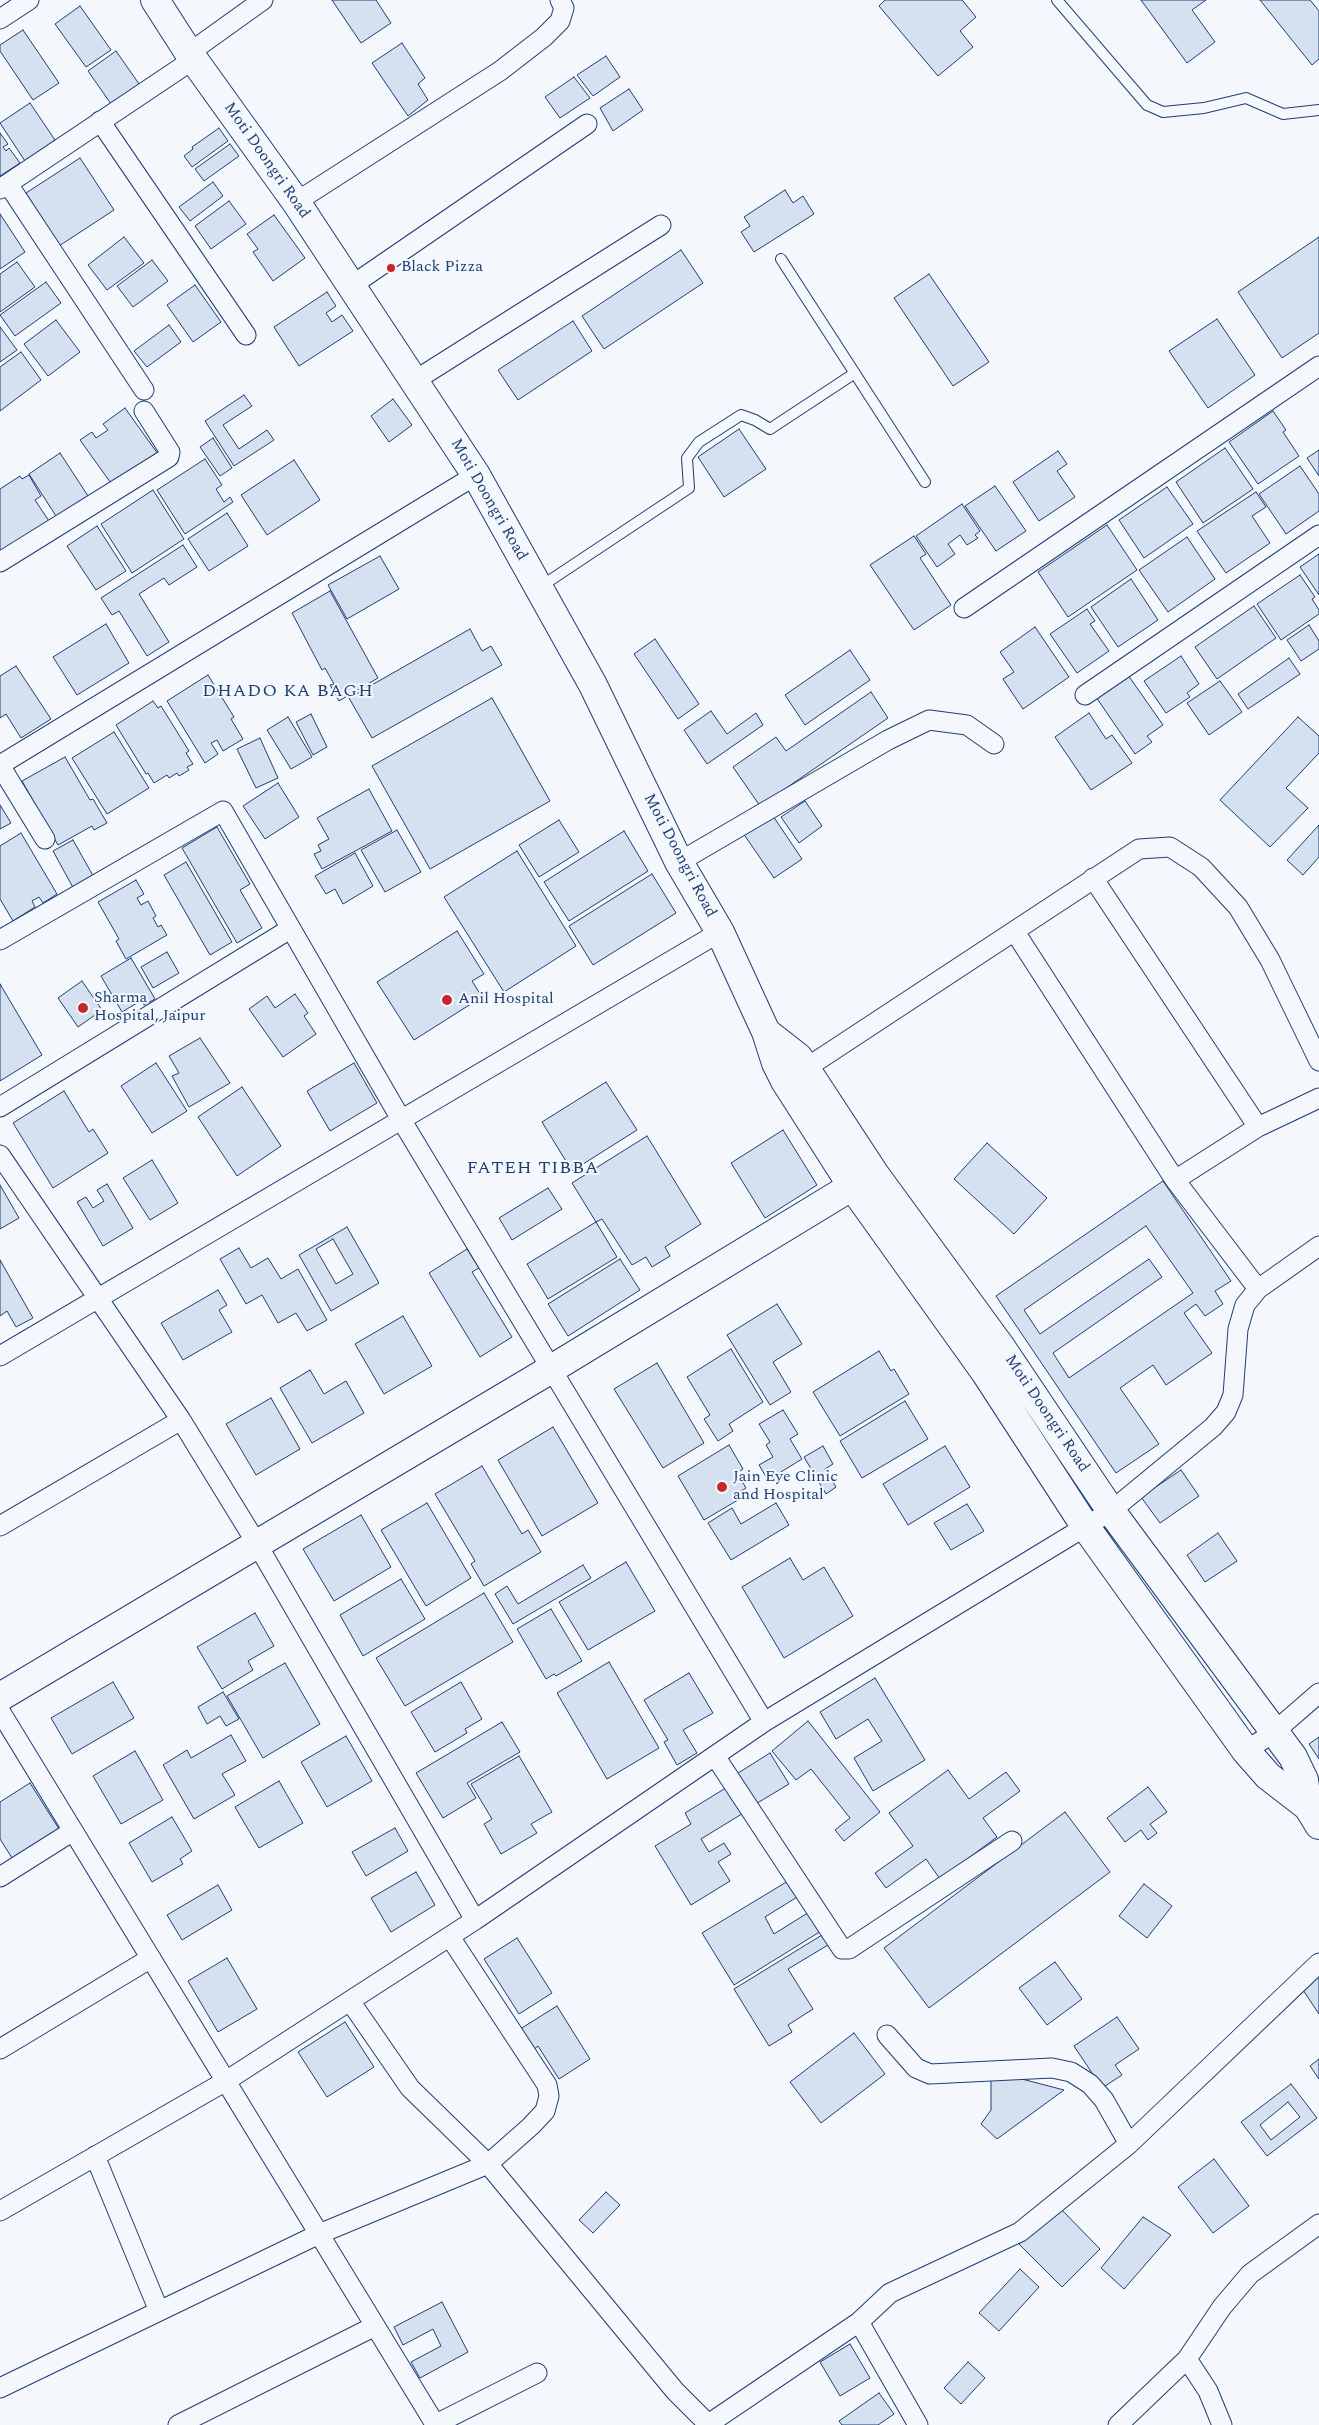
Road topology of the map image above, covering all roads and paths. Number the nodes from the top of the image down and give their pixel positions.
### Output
1 (29, 0) edge
2 (155, 0) edge
3 (263, 0) edge
4 (560, 0) edge
5 (1057, 0) edge
6 (0, 18) edge
7 (191, 56) junction
8 (1319, 110) edge
9 (100, 121) junction
10 (587, 124) dead end
11 (4, 186) edge
12 (296, 202) junction
13 (660, 225) dead end
14 (781, 259) dead end
15 (351, 286) junction
16 (246, 335) dead end
17 (1319, 366) edge
18 (855, 373) junction
19 (414, 381) junction
20 (144, 390) dead end
21 (144, 412) dead end
22 (476, 474) junction
23 (925, 482) dead end
24 (1319, 535) edge
25 (0, 562) edge
26 (539, 588) junction
27 (964, 608) dead end
28 (1085, 695) dead end
29 (994, 744) dead end
30 (0, 766) edge
31 (45, 839) dead end
32 (679, 862) junction
33 (1093, 878) junction
34 (290, 929) junction
35 (720, 932) junction
36 (1016, 932) junction
37 (0, 940) edge
38 (1319, 1061) edge
39 (795, 1075) junction
40 (1319, 1098) edge
41 (0, 1107) edge
42 (402, 1121) junction
43 (1258, 1127) junction
44 (0, 1156) edge
45 (863, 1180) junction
46 (1175, 1180) junction
47 (1319, 1246) edge
48 (1258, 1289) junction
49 (98, 1298) junction
50 (0, 1356) edge
51 (553, 1368) junction
52 (1018, 1372) junction
53 (995, 1388) junction
54 (181, 1420) junction
55 (1111, 1512) junction
56 (0, 1526) edge
57 (1085, 1526) junction
58 (257, 1544) junction
59 (1319, 1693) edge
60 (0, 1696) edge
61 (0, 1711) edge
62 (764, 1722) junction
63 (1274, 1732) junction
64 (1246, 1750) junction
65 (715, 1756) junction
66 (1313, 1816) edge
67 (73, 1831) junction
68 (1012, 1842) dead end
69 (0, 1877) edge
70 (475, 1920) junction
71 (450, 1936) junction
72 (151, 1958) junction
73 (1319, 1962) edge
74 (350, 2001) junction
75 (888, 2035) dead end
76 (0, 2049) edge
77 (226, 2081) junction
78 (1129, 2144) junction
79 (95, 2156) junction
80 (488, 2164) junction
81 (0, 2211) edge
82 (1319, 2224) edge
83 (319, 2234) junction
84 (159, 2311) junction
85 (859, 2322) junction
86 (375, 2326) junction
87 (1187, 2359) junction
88 (537, 2374) dead end
89 (0, 2388) edge
90 (178, 2425) edge
91 (435, 2425) edge
92 (708, 2425) edge
93 (918, 2425) edge
94 (1118, 2425) edge
95 (1222, 2425) edge

1 - 6 street
2 - 7 street, Moti Doongri Road
3 - 7 street
4 - 12 street
5 - 8 lane
7 - 9 street
7 - 12 street, Moti Doongri Road
9 - 11 street
9 - 16 street
10 - 15 street
11 - 20 street
12 - 15 street, Moti Doongri Road
13 - 19 street
14 - 18 lane
15 - 19 street, Moti Doongri Road
17 - 27 street
18 - 23 lane
18 - 26 lane
19 - 22 street, Moti Doongri Road
21 - 25 street
22 - 26 street, Moti Doongri Road
22 - 30 street
24 - 28 street
26 - 32 street, Moti Doongri Road
29 - 32 street
30 - 31 street
32 - 35 street, Moti Doongri Road
33 - 36 street
33 - 38 street
33 - 43 street
34 - 37 street
34 - 41 street
34 - 42 street
35 - 39 street, Moti Doongri Road
35 - 42 street
36 - 39 street
36 - 46 street
39 - 45 street, Moti Doongri Road
40 - 43 street
42 - 49 street
42 - 51 street
43 - 46 street
44 - 49 street
45 - 51 street
45 - 52 street, Moti Doongri Road
45 - 53 street, Moti Doongri Road
46 - 48 street
47 - 48 street
48 - 55 street
49 - 50 street
49 - 54 street
51 - 58 street
51 - 62 street
52 - 53 street
52 - 55 street, Moti Doongri Road
53 - 57 street, Moti Doongri Road
54 - 56 street
54 - 58 street
55 - 57 street
55 - 63 street, Moti Doongri Road
57 - 62 street
57 - 64 street, Moti Doongri Road
58 - 60 street
58 - 70 street
59 - 63 street
61 - 67 street
62 - 65 street
63 - 64 street
63 - 66 street, Moti Doongri Road
64 - 66 street, Moti Doongri Road
65 - 68 street
65 - 70 street
67 - 69 street
67 - 72 street
70 - 71 street
71 - 74 street
71 - 80 street
72 - 76 street
72 - 77 street
73 - 78 street
74 - 77 street
74 - 80 street
75 - 78 street
77 - 79 street
77 - 83 street
78 - 85 street
79 - 81 street
79 - 84 street
80 - 83 street
80 - 92 street
82 - 87 street
83 - 84 street
83 - 86 street
84 - 89 street
85 - 92 street
85 - 93 street
86 - 90 street
86 - 91 street
87 - 94 street
87 - 95 street
88 - 91 street

